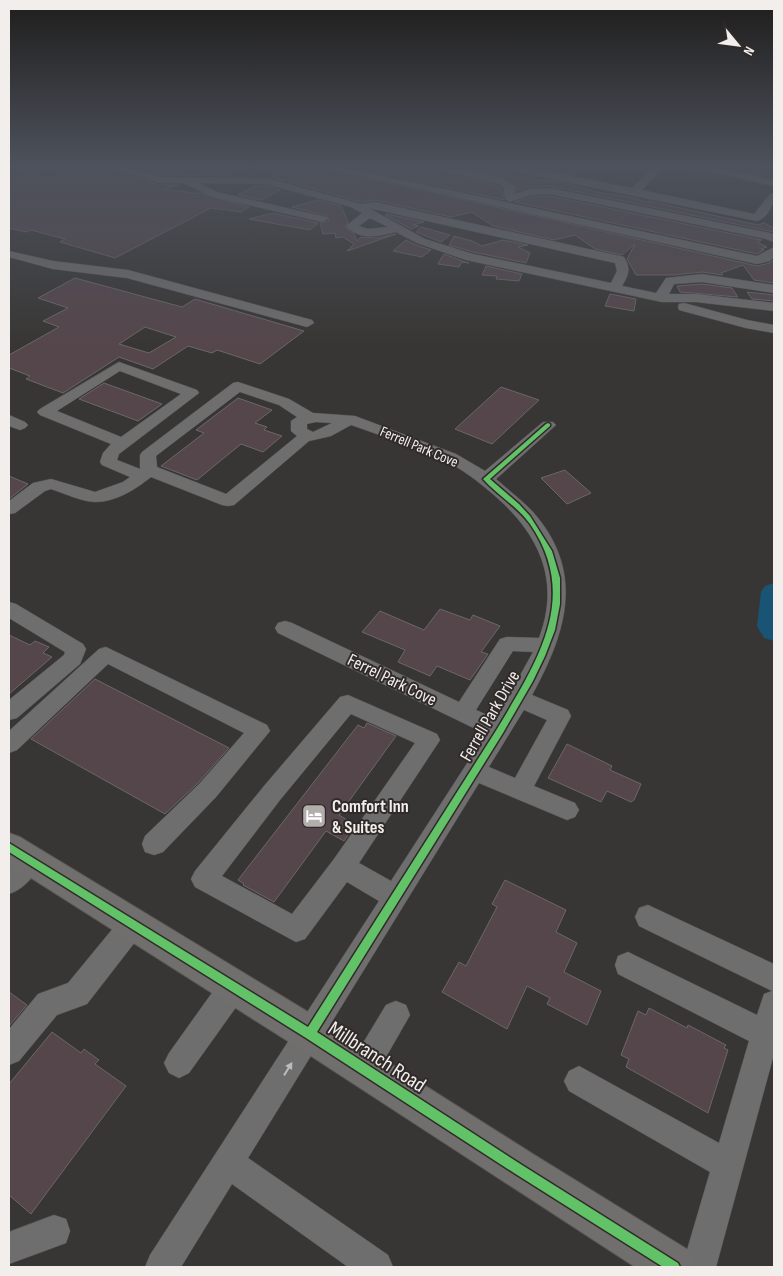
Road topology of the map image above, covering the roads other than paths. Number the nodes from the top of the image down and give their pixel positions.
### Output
1 (355, 228) edge
2 (397, 228) joint
3 (471, 228) edge
4 (617, 228) edge
5 (729, 228) edge
6 (774, 239) edge
7 (774, 251) edge
8 (9, 254) edge
9 (615, 287) junction
10 (774, 289) edge
11 (659, 297) junction
12 (774, 307) edge
13 (307, 323) dead end
14 (774, 329) edge
15 (310, 418) junction
16 (350, 419) junction
17 (548, 425) dead end
18 (307, 435) junction
19 (122, 443) junction
20 (145, 473) junction
21 (486, 479) junction
22 (9, 509) edge
23 (9, 609) edge
24 (285, 628) dead end
25 (546, 645) junction
26 (519, 699) junction
27 (9, 712) edge
28 (463, 714) junction
29 (500, 731) junction
30 (9, 744) edge
31 (475, 771) junction
32 (520, 790) junction
33 (567, 810) dead end
34 (154, 844) dead end
35 (16, 863) edge
36 (343, 867) junction
37 (396, 897) junction
38 (648, 917) dead end
39 (133, 924) junction
40 (628, 965) dead end
41 (774, 978) edge
42 (234, 986) junction
43 (774, 1004) edge
44 (396, 1015) dead end
45 (310, 1034) junction
46 (766, 1034) junction
47 (9, 1051) edge
48 (179, 1063) dead end
49 (364, 1068) junction
50 (579, 1081) dead end
51 (229, 1162) junction
52 (728, 1165) junction
53 (54, 1231) dead end
54 (9, 1248) edge
55 (162, 1267) edge
56 (376, 1267) edge
57 (674, 1267) edge
58 (699, 1267) edge

1 - 2 street
2 - 9 street
3 - 9 street
4 - 7 street
5 - 6 street
8 - 13 street
9 - 11 street
10 - 11 street
11 - 12 street
11 - 14 street
15 - 16 street, Ferrell Park Cove
15 - 18 street
15 - 20 street
16 - 18 street
16 - 21 street, Ferrell Park Cove
17 - 21 street
18 - 20 street
19 - 19 street
19 - 20 street
20 - 22 street
21 - 25 street, Ferrell Park Drive
23 - 27 street
24 - 28 street, Ferrel Park Cove
25 - 26 street, Ferrell Park Drive
25 - 28 street
26 - 29 street, Ferrell Park Drive
26 - 32 street
28 - 29 street, Ferrel Park Cove
29 - 31 street, Ferrell Park Drive
30 - 34 street
31 - 32 street
31 - 37 street, Ferrell Park Drive
32 - 33 street
35 - 39 main road, Millbranch Road
36 - 36 street
36 - 37 street
37 - 45 street, Ferrell Park Drive
38 - 41 street
39 - 42 main road, Millbranch Road
39 - 47 street
40 - 46 street
42 - 45 main road, Millbranch Road
42 - 48 street
43 - 46 street
44 - 49 street
45 - 49 main road, Millbranch Road
51 -> 45 street, Ferrell Park Drive
46 - 52 street
49 - 57 main road, Millbranch Road
50 - 52 street
51 - 55 street, Ferrell Park Drive
51 - 56 street
52 - 58 street
53 - 54 street

